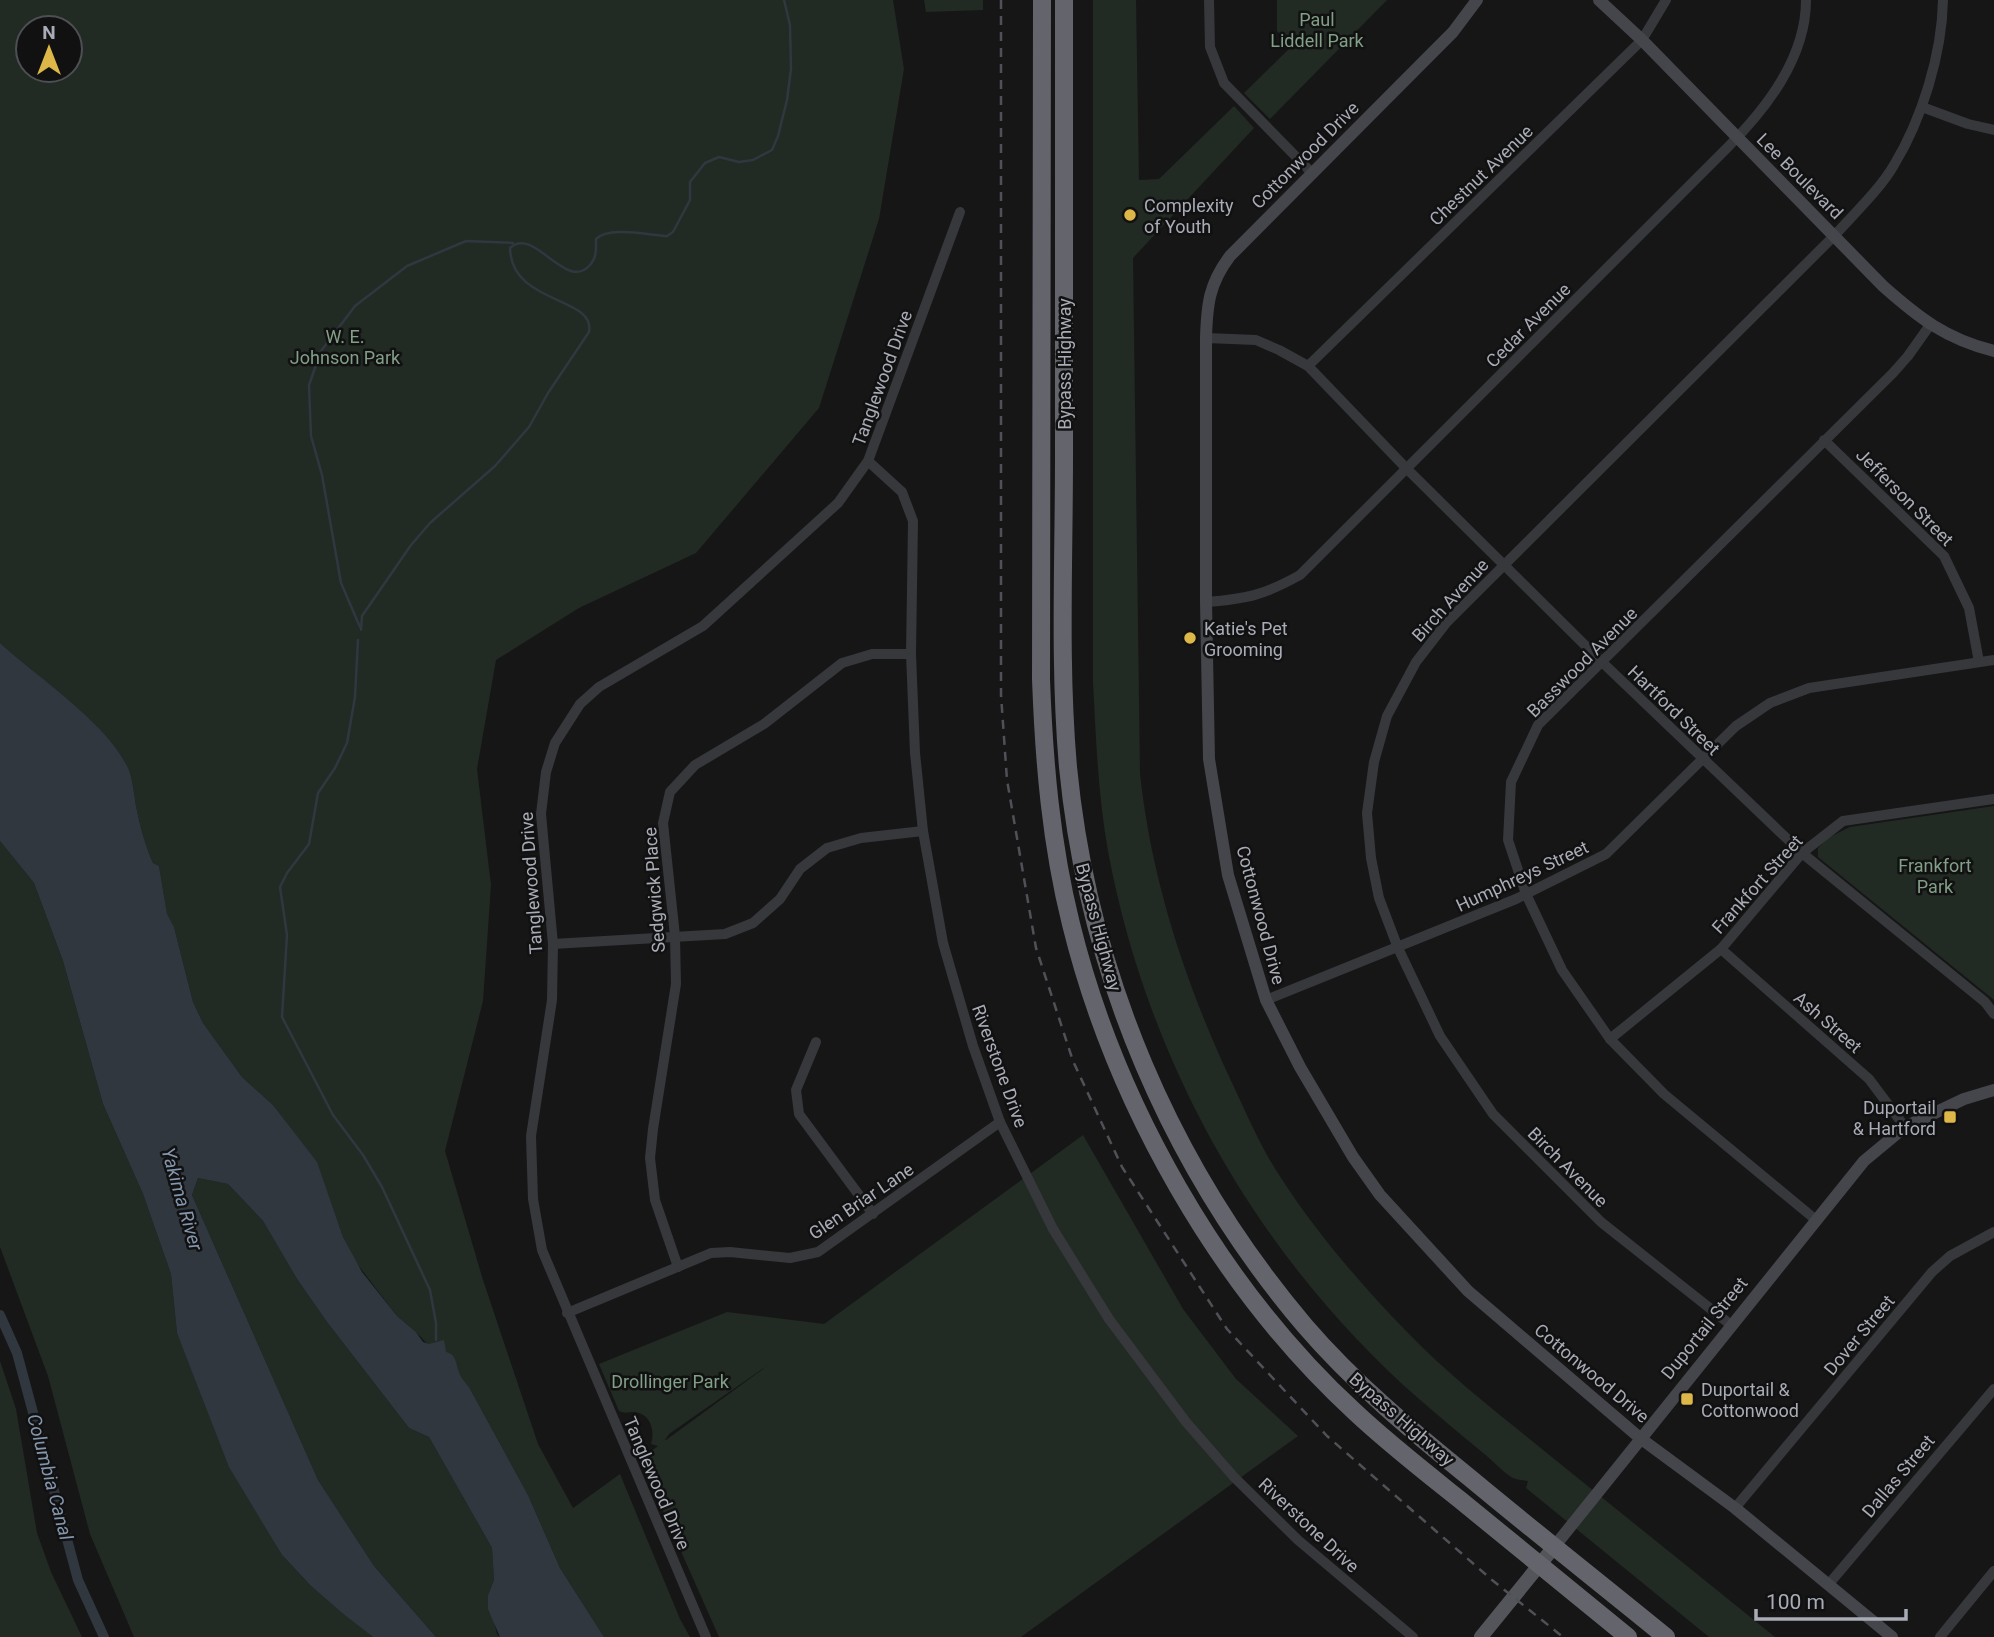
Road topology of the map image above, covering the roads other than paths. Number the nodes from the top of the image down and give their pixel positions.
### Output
1 (1042, 0) edge
2 (1064, 0) edge
3 (1209, 0) edge
4 (1477, 0) edge
5 (1599, 0) edge
6 (1666, 0) edge
7 (1806, 0) edge
8 (1943, 0) edge
9 (1642, 40) junction
10 (1922, 107) junction
11 (1994, 130) edge
12 (1737, 139) junction
13 (1311, 172) junction
14 (960, 212) dead end
15 (1835, 235) junction
16 (1930, 325) junction
17 (1206, 338) junction
18 (1994, 351) edge
19 (1308, 366) junction
20 (1824, 440) junction
21 (869, 461) junction
22 (1405, 467) junction
23 (1504, 564) junction
24 (1206, 602) junction
25 (911, 654) junction
26 (1994, 660) edge
27 (1979, 662) junction
28 (1603, 663) junction
29 (1702, 759) junction
30 (1994, 799) edge
31 (923, 831) junction
32 (1802, 853) junction
33 (1525, 894) junction
34 (675, 936) junction
35 (553, 944) junction
36 (1398, 948) junction
37 (1721, 949) junction
38 (1266, 1000) junction
39 (1994, 1014) edge
40 (1610, 1039) junction
41 (816, 1042) dead end
42 (1994, 1090) edge
43 (1000, 1122) junction
44 (1905, 1127) junction
45 (873, 1214) junction
46 (1816, 1220) junction
47 (1994, 1232) edge
48 (678, 1267) junction
49 (567, 1313) junction
50 (1731, 1325) junction
51 (1994, 1389) edge
52 (1640, 1438) junction
53 (1735, 1508) junction
54 (1554, 1547) junction
55 (1539, 1565) junction
56 (1994, 1572) edge
57 (1828, 1585) junction
58 (706, 1637) edge
59 (1413, 1637) edge
60 (1481, 1637) edge
61 (1628, 1637) edge
62 (1666, 1637) edge
63 (1892, 1637) edge
64 (1940, 1637) edge

1 - 55 highway, Bypass Highway
2 - 54 highway, Bypass Highway
3 - 13 street
4 - 13 street, Cottonwood Drive
5 - 9 street, Lee Boulevard
6 - 9 street, Chestnut Avenue
7 - 12 street, Cedar Avenue
8 - 10 street, Birch Avenue
9 - 12 street, Lee Boulevard
9 - 19 street, Chestnut Avenue
10 - 11 street
10 - 15 street, Birch Avenue
12 - 15 street, Lee Boulevard
12 - 22 street, Cedar Avenue
13 - 17 street, Cottonwood Drive
14 - 21 street, Tanglewood Drive
15 - 16 street, Lee Boulevard
15 - 23 street, Birch Avenue
16 - 18 street, Lee Boulevard
16 - 20 street, Basswood Avenue
17 - 19 street, Hartford Street
17 - 24 street, Cottonwood Drive
19 - 22 street, Hartford Street
20 - 27 street, Jefferson Street
20 - 28 street, Basswood Avenue
21 - 25 street, Riverstone Drive
21 - 35 street, Tanglewood Drive
22 - 23 street, Hartford Street
22 - 24 street, Cedar Avenue
23 - 28 street, Hartford Street
23 - 36 street, Birch Avenue
24 - 38 street, Cottonwood Drive
25 - 31 street, Riverstone Drive
25 - 34 street, Sedgwick Place
26 - 27 street, Humphreys Street
27 - 29 street, Humphreys Street
28 - 29 street, Hartford Street
28 - 33 street, Basswood Avenue
29 - 32 street, Hartford Street
29 - 33 street, Humphreys Street
30 - 32 street, Frankfort Street
31 - 34 street
31 - 43 street, Riverstone Drive
32 - 37 street, Frankfort Street
32 - 39 street, Hartford Street
33 - 36 street, Humphreys Street
33 - 40 street, Basswood Avenue
34 - 35 street
34 - 48 street, Sedgwick Place
35 - 49 street, Tanglewood Drive
36 - 38 street, Humphreys Street
36 - 50 street, Birch Avenue
37 - 40 street, Frankfort Street
37 - 44 street, Ash Street
38 - 52 street, Cottonwood Drive
40 - 46 street, Basswood Avenue
41 - 45 street
42 - 44 street, Duportail Street
43 - 45 street, Glen Briar Lane
43 - 59 street, Riverstone Drive
44 - 46 street, Duportail Street
45 - 48 street, Glen Briar Lane
46 - 50 street, Duportail Street
47 - 53 street, Dover Street
48 - 49 street, Glen Briar Lane
49 - 58 street, Tanglewood Drive
50 - 52 street, Duportail Street
51 - 57 street, Dallas Street
52 - 53 street, Cottonwood Drive
52 - 54 street, Duportail Street
53 - 57 street, Cottonwood Drive
54 - 55 main road, Duportail Street
54 - 62 highway, Bypass Highway
55 - 60 main road, Duportail Street
55 - 61 highway, Bypass Highway
56 - 64 street
57 - 63 street, Cottonwood Drive

